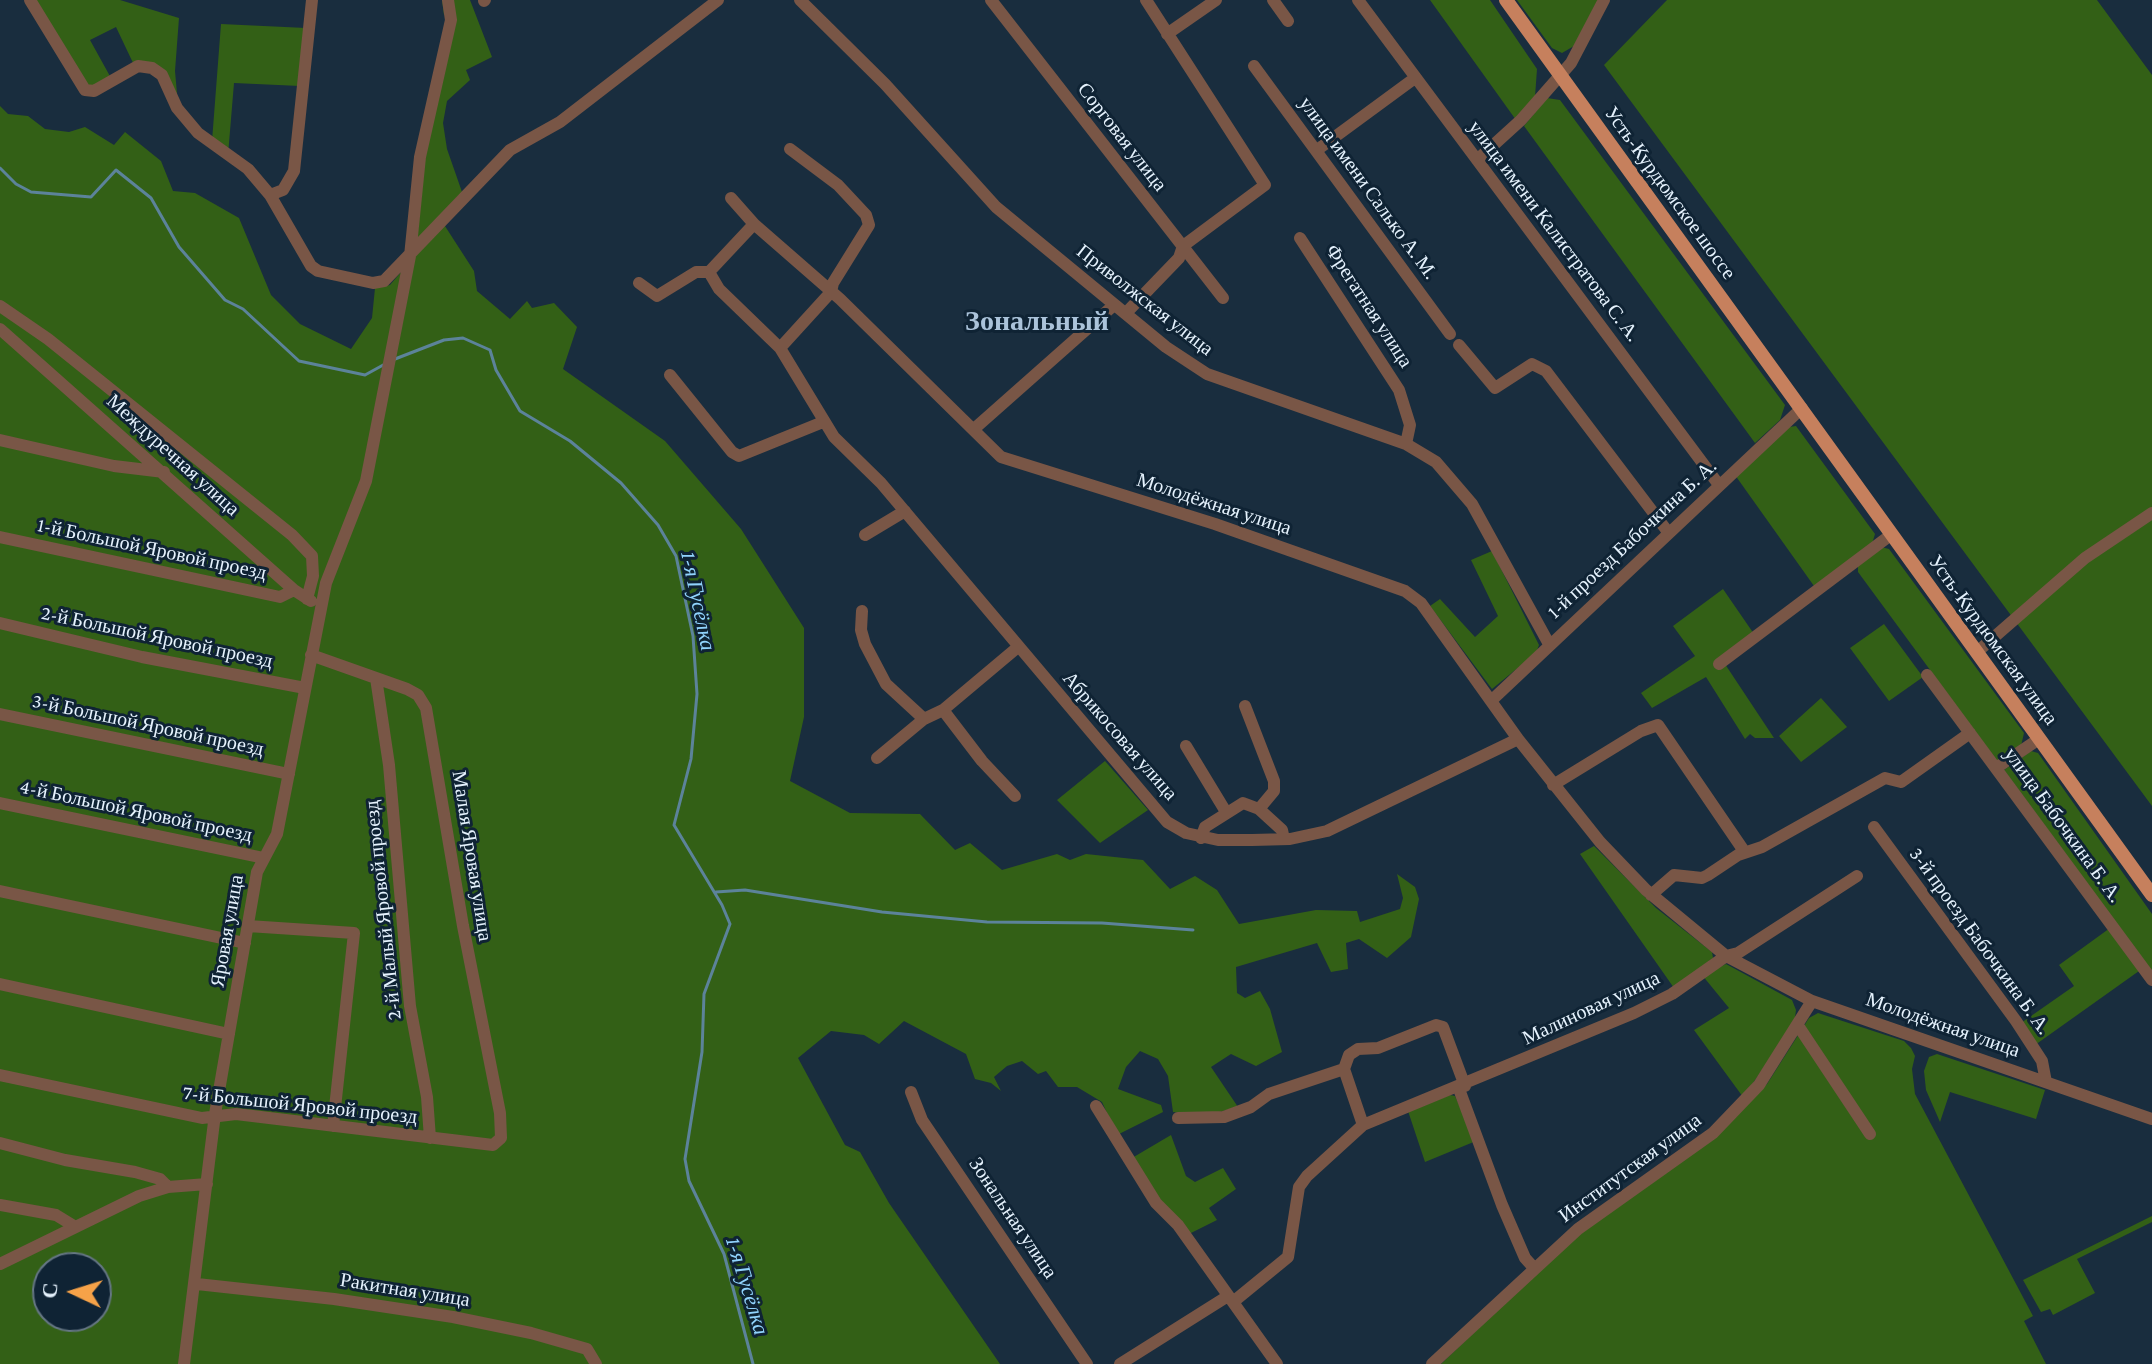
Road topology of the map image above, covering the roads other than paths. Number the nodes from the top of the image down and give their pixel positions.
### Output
1 (30, 0) edge
2 (312, 0) edge
3 (448, 0) edge
4 (718, 0) edge
5 (800, 0) edge
6 (991, 0) edge
7 (1146, 0) edge
8 (1216, 0) edge
9 (1273, 0) edge
10 (1358, 0) edge
11 (1506, 0) edge
12 (1604, 0) edge
13 (1288, 21) dead end
14 (1167, 34) junction
15 (1254, 66) dead end
16 (1561, 75) junction
17 (1415, 78) junction
18 (790, 149) dead end
19 (1317, 150) junction
20 (1477, 160) junction
21 (270, 195) junction
22 (731, 198) dead end
23 (754, 224) junction
24 (1300, 238) dead end
25 (1183, 246) junction
26 (410, 256) junction
27 (709, 272) junction
28 (639, 283) dead end
29 (831, 292) junction
30 (1223, 298) dead end
31 (1114, 305) junction
32 (0, 306) edge
33 (1126, 313) junction
34 (0, 329) edge
35 (1450, 334) dead end
36 (6, 342) edge
37 (1459, 345) dead end
38 (780, 348) junction
39 (670, 375) dead end
40 (1802, 408) junction
41 (823, 422) junction
42 (974, 429) junction
43 (0, 440) edge
44 (1406, 444) junction
45 (164, 472) junction
46 (1719, 485) junction
47 (905, 511) junction
48 (2152, 513) edge
49 (1668, 532) junction
50 (1892, 534) junction
51 (865, 535) dead end
52 (0, 537) edge
53 (294, 590) junction
54 (307, 599) junction
55 (320, 607) junction
56 (862, 611) dead end
57 (0, 623) edge
58 (1549, 644) junction
59 (1018, 647) junction
60 (1977, 652) junction
61 (311, 655) junction
62 (1719, 664) dead end
63 (1927, 675) dead end
64 (376, 678) junction
65 (305, 688) junction
66 (1492, 700) junction
67 (1245, 706) dead end
68 (943, 710) junction
69 (0, 714) edge
70 (924, 719) junction
71 (1970, 733) junction
72 (1518, 739) junction
73 (2039, 739) junction
74 (1186, 746) dead end
75 (877, 758) dead end
76 (1996, 768) junction
77 (289, 774) junction
78 (1553, 785) junction
79 (1015, 796) dead end
80 (0, 803) edge
81 (1259, 809) junction
82 (1226, 812) junction
83 (1874, 827) dead end
84 (1201, 838) junction
85 (1284, 839) junction
86 (1744, 851) junction
87 (264, 858) junction
88 (1857, 876) dead end
89 (0, 891) edge
90 (1651, 895) junction
91 (2152, 895) edge
92 (248, 926) junction
93 (245, 943) junction
94 (1726, 956) junction
95 (2152, 980) edge
96 (0, 984) edge
97 (1812, 1001) junction
98 (1799, 1027) junction
99 (229, 1034) junction
100 (1344, 1069) junction
101 (0, 1075) edge
102 (2046, 1082) junction
103 (1462, 1087) junction
104 (911, 1092) dead end
105 (1096, 1106) dead end
106 (215, 1114) junction
107 (1178, 1118) dead end
108 (2152, 1119) edge
109 (1363, 1125) junction
110 (333, 1126) junction
111 (1870, 1134) dead end
112 (430, 1138) junction
113 (501, 1138) joint
114 (0, 1143) edge
115 (207, 1184) junction
116 (168, 1187) junction
117 (0, 1205) edge
118 (74, 1226) junction
119 (0, 1264) edge
120 (1534, 1268) junction
121 (197, 1284) junction
122 (1230, 1299) junction
123 (184, 1364) edge
124 (596, 1364) edge
125 (1087, 1364) edge
126 (1120, 1364) edge
127 (1277, 1364) edge
128 (1432, 1364) edge

1 - 21 street
2 - 21 street
3 - 26 street, Яровая улица
4 - 26 street
5 - 31 street, Приволжская улица
6 - 25 street, Сорговая улица
7 - 14 street
8 - 14 street
9 - 13 street
10 - 17 street, улица имени Калистратова С. А.
11 - 16 main road, Усть-Курдюмское шоссе
12 - 16 street
14 - 25 street
15 - 19 street, улица имени Салько А. М.
16 - 20 street
16 - 40 main road, Усть-Курдюмское шоссе
17 - 19 street
17 - 20 street, улица имени Калистратова С. А.
18 - 29 street
19 - 35 street, улица имени Салько А. М.
20 - 46 street, улица имени Калистратова С. А.
21 - 26 street
22 - 23 street, Молодёжная улица
23 - 27 street
23 - 29 street, Молодёжная улица
24 - 44 street, Фрегатная улица
25 - 30 street, Сорговая улица
25 - 33 street
26 - 55 street, Яровая улица
27 - 28 street
27 - 38 street, Абрикосовая улица
29 - 38 street
29 - 42 street, Молодёжная улица
31 - 33 street, Приволжская улица
31 - 42 street
32 - 54 street
33 - 44 street, Приволжская улица
34 - 36 street, Междуречная улица
36 - 45 street, Междуречная улица
37 - 49 street
38 - 41 street, Абрикосовая улица
39 - 41 street
40 - 46 street, 1-й проезд Бабочкина Б. А.
40 - 50 main road, Усть-Курдюмская улица
41 - 47 street, Абрикосовая улица
42 - 66 street, Молодёжная улица
43 - 45 street
44 - 58 street, Приволжская улица
45 - 53 street, Междуречная улица
46 - 49 street, 1-й проезд Бабочкина Б. А.
47 - 51 street
47 - 59 street, Абрикосовая улица
48 - 60 street
49 - 58 street, 1-й проезд Бабочкина Б. А.
50 - 60 main road, Усть-Курдюмская улица
50 - 62 street
52 - 53 street, 1-й Большой Яровой проезд
53 - 54 street, Междуречная улица
54 - 55 street, Междуречная улица
55 - 61 street, Яровая улица
56 - 70 street
57 - 65 street, 2-й Большой Яровой проезд
58 - 66 street, 1-й проезд Бабочкина Б. А.
59 - 68 street
59 - 84 street, Абрикосовая улица
60 - 73 main road, Усть-Курдюмская улица
61 - 64 street, Малая Яровая улица
61 - 65 street, Яровая улица
63 - 71 street, улица Бабочкина Б. А.
64 - 112 street, 2-й Малый Яровой проезд
64 - 113 street, Малая Яровая улица
65 - 77 street, Яровая улица
66 - 72 street, Молодёжная улица
67 - 81 street
68 - 70 street
68 - 79 street
69 - 77 street, 3-й Большой Яровой проезд
70 - 75 street
71 - 76 street, улица Бабочкина Б. А.
71 - 86 street
72 - 78 street, Молодёжная улица
72 - 85 street, Абрикосовая улица
73 - 76 street
73 - 91 main road, Усть-Курдюмская улица
74 - 82 street, Абрикосовая улица
76 - 95 street, улица Бабочкина Б. А.
77 - 87 street, Яровая улица
78 - 86 street
78 - 90 street, Молодёжная улица
80 - 87 street, 4-й Большой Яровой проезд
81 - 82 street
81 - 85 street
82 - 84 street
83 - 102 street, 3-й проезд Бабочкина Б. А.
84 - 85 street, Абрикосовая улица
86 - 90 street
87 - 92 street, Яровая улица
88 - 94 street
89 - 93 street
90 - 94 street, Молодёжная улица
92 - 93 street, Яровая улица
92 - 110 street
93 - 99 street, Яровая улица
94 - 97 street, Молодёжная улица
94 - 103 street, Малиновая улица
96 - 99 street
97 - 98 street, Институтская улица
97 - 102 street, Молодёжная улица
98 - 111 street
98 - 120 street, Институтская улица
99 - 106 street, Яровая улица
100 - 103 street
100 - 107 street
100 - 109 street
101 - 106 street, 7-й Большой Яровой проезд
102 - 108 street, Молодёжная улица
103 - 109 street, Малиновая улица
103 - 120 street
104 - 125 street, Зональная улица
105 - 122 street
106 - 110 street, 7-й Большой Яровой проезд
106 - 115 street, Яровая улица
109 - 122 street, Малиновая улица
110 - 112 street, 7-й Большой Яровой проезд
112 - 113 street, 7-й Большой Яровой проезд
114 - 116 street
115 - 116 street
115 - 121 street, Яровая улица
116 - 118 street
117 - 118 street
118 - 119 street
120 - 128 street, Институтская улица
121 - 123 street, Яровая улица
121 - 124 street, Ракитная улица
122 - 126 street, Малиновая улица
122 - 127 street

